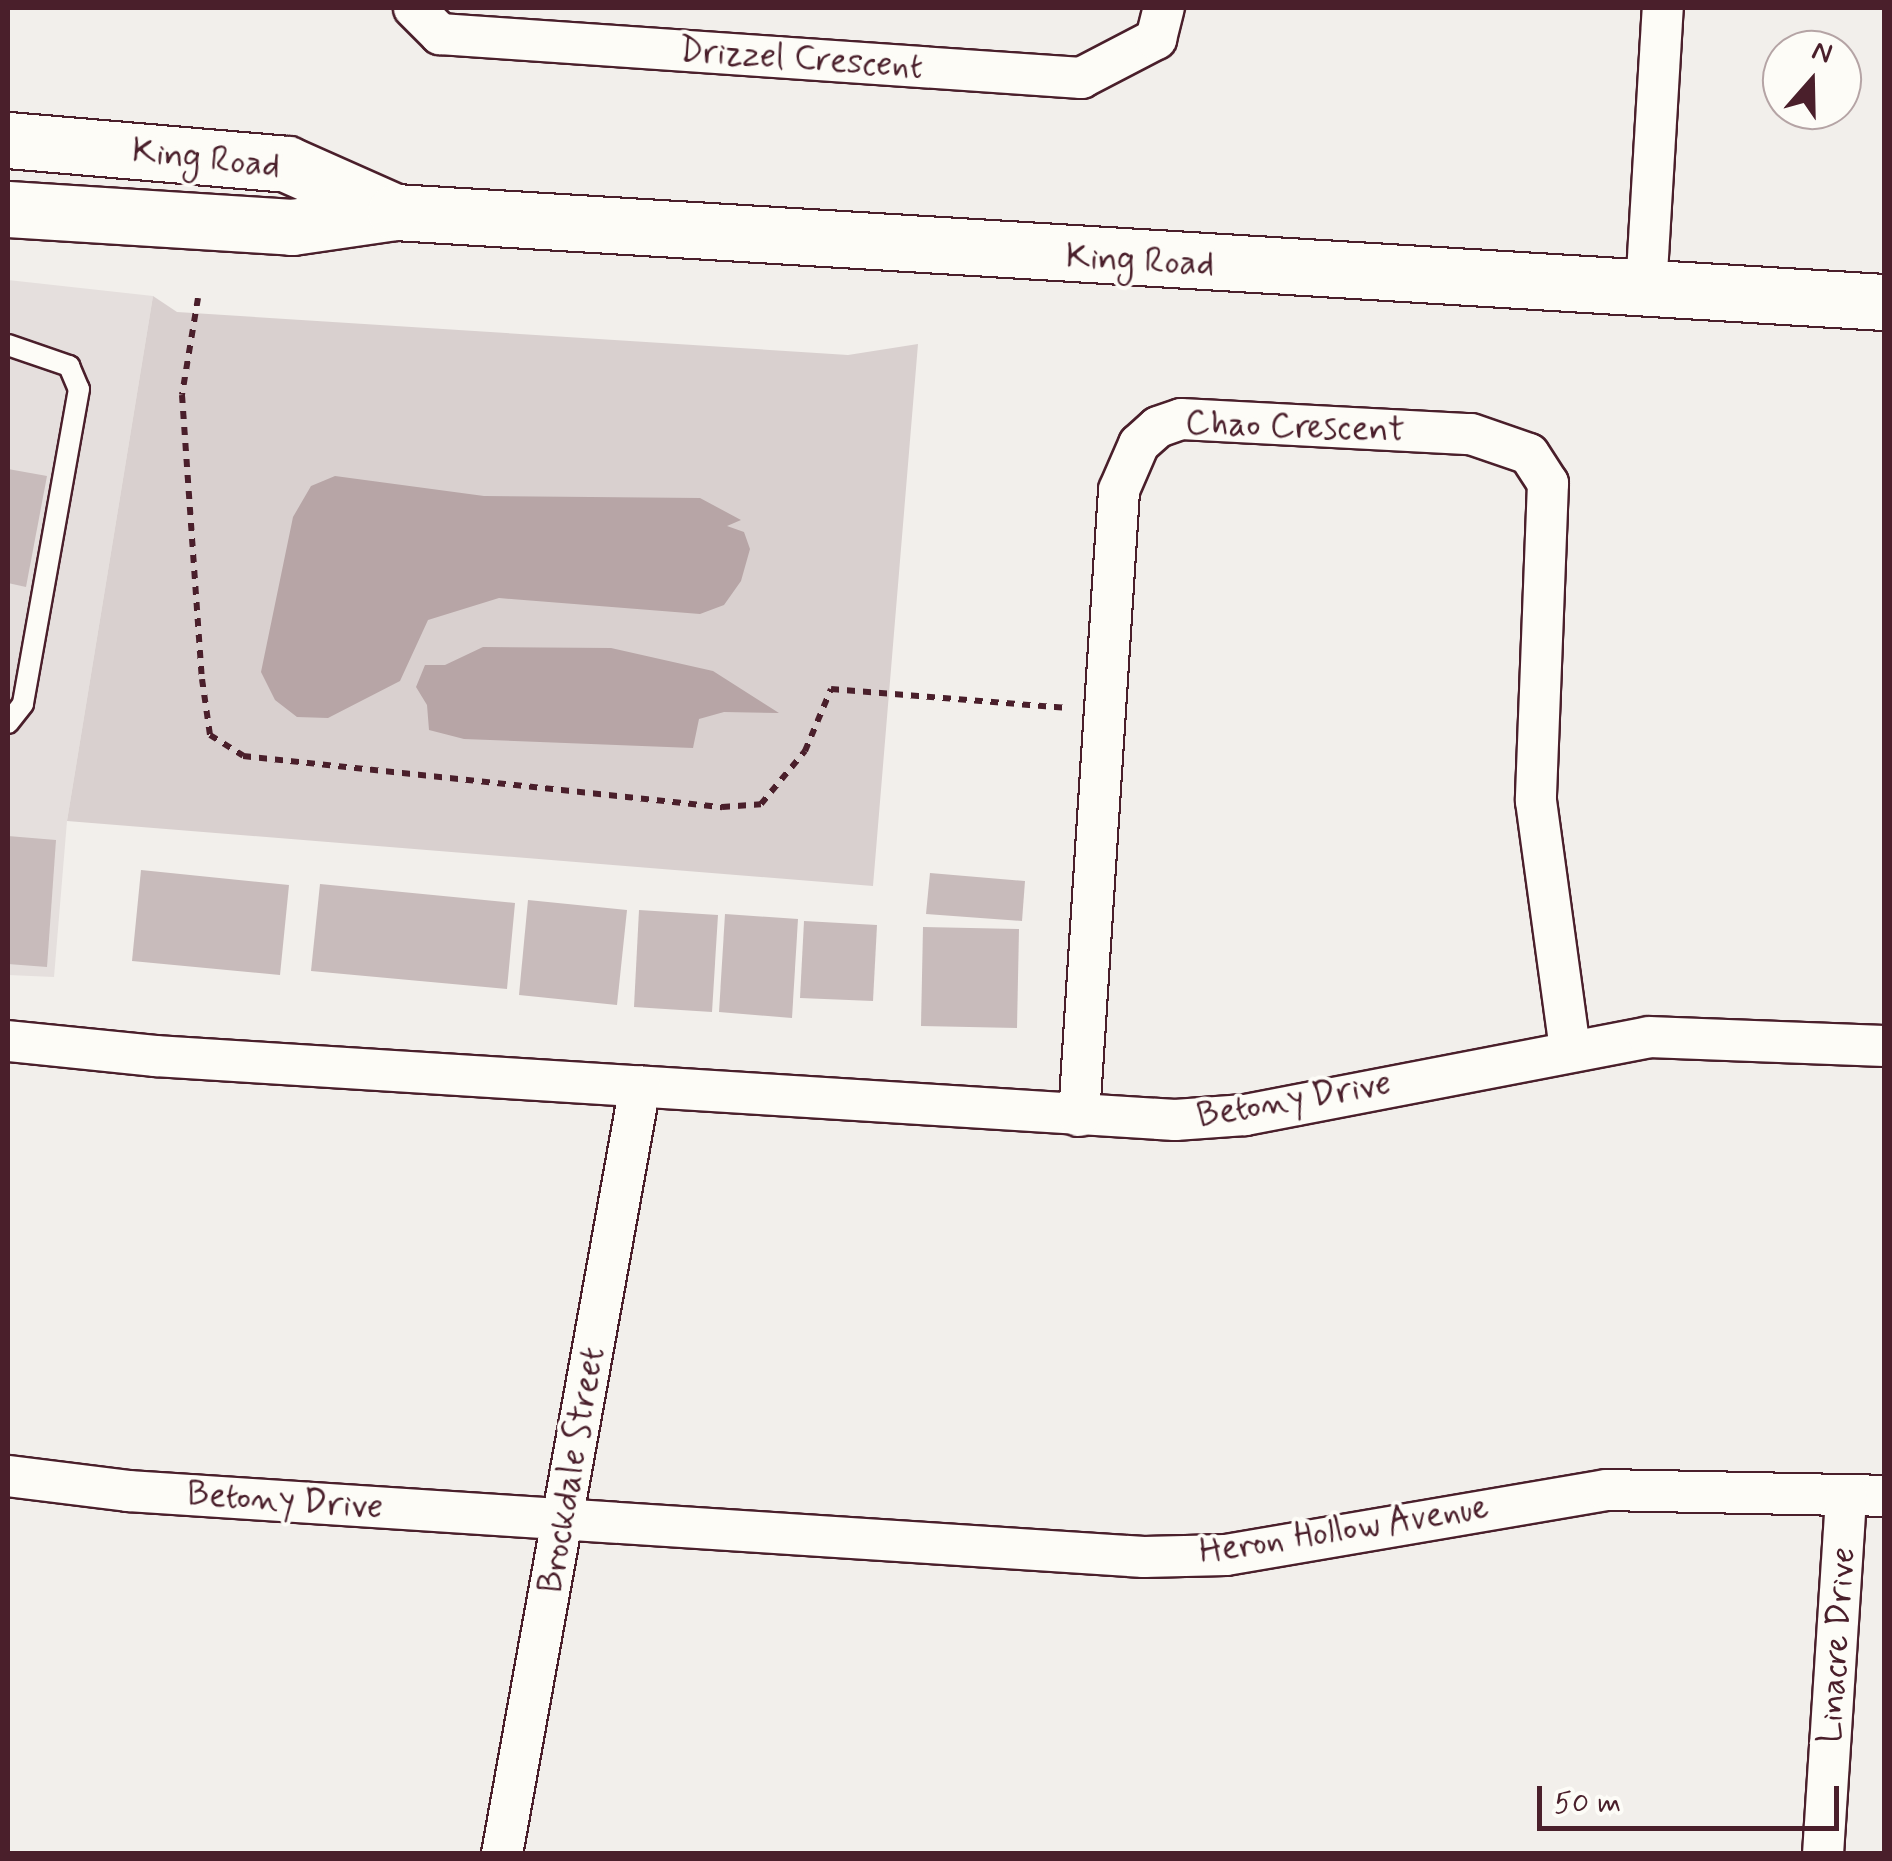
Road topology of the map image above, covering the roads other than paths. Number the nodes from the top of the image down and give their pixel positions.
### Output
1 (414, 8) edge
2 (1164, 8) edge
3 (1663, 8) edge
4 (8, 140) edge
5 (8, 209) edge
6 (395, 212) junction
7 (1646, 290) junction
8 (1884, 302) edge
9 (8, 345) edge
10 (8, 723) edge
11 (8, 1041) edge
12 (1884, 1046) edge
13 (1570, 1048) junction
14 (640, 1086) junction
15 (1079, 1116) junction
16 (8, 1476) edge
17 (1866, 1496) edge
18 (564, 1519) junction
19 (502, 1854) edge
20 (1824, 1854) edge

1 - 2 street, Drizzel Crescent
3 - 7 street
4 - 6 main road, King Road
5 - 6 main road, King Road
6 - 7 main road, King Road
7 - 8 main road, King Road
9 - 10 lane
11 - 14 street, Betony Drive
12 - 13 street, Betony Drive
13 - 15 street, Betony Drive
13 - 15 street, Chao Crescent
14 - 15 street, Betony Drive
14 - 18 street, Brockdale Street
16 - 18 street, Betony Drive
17 - 18 street, Heron Hollow Avenue
17 - 20 street, Linacre Drive
18 - 19 street, Brockdale Street

